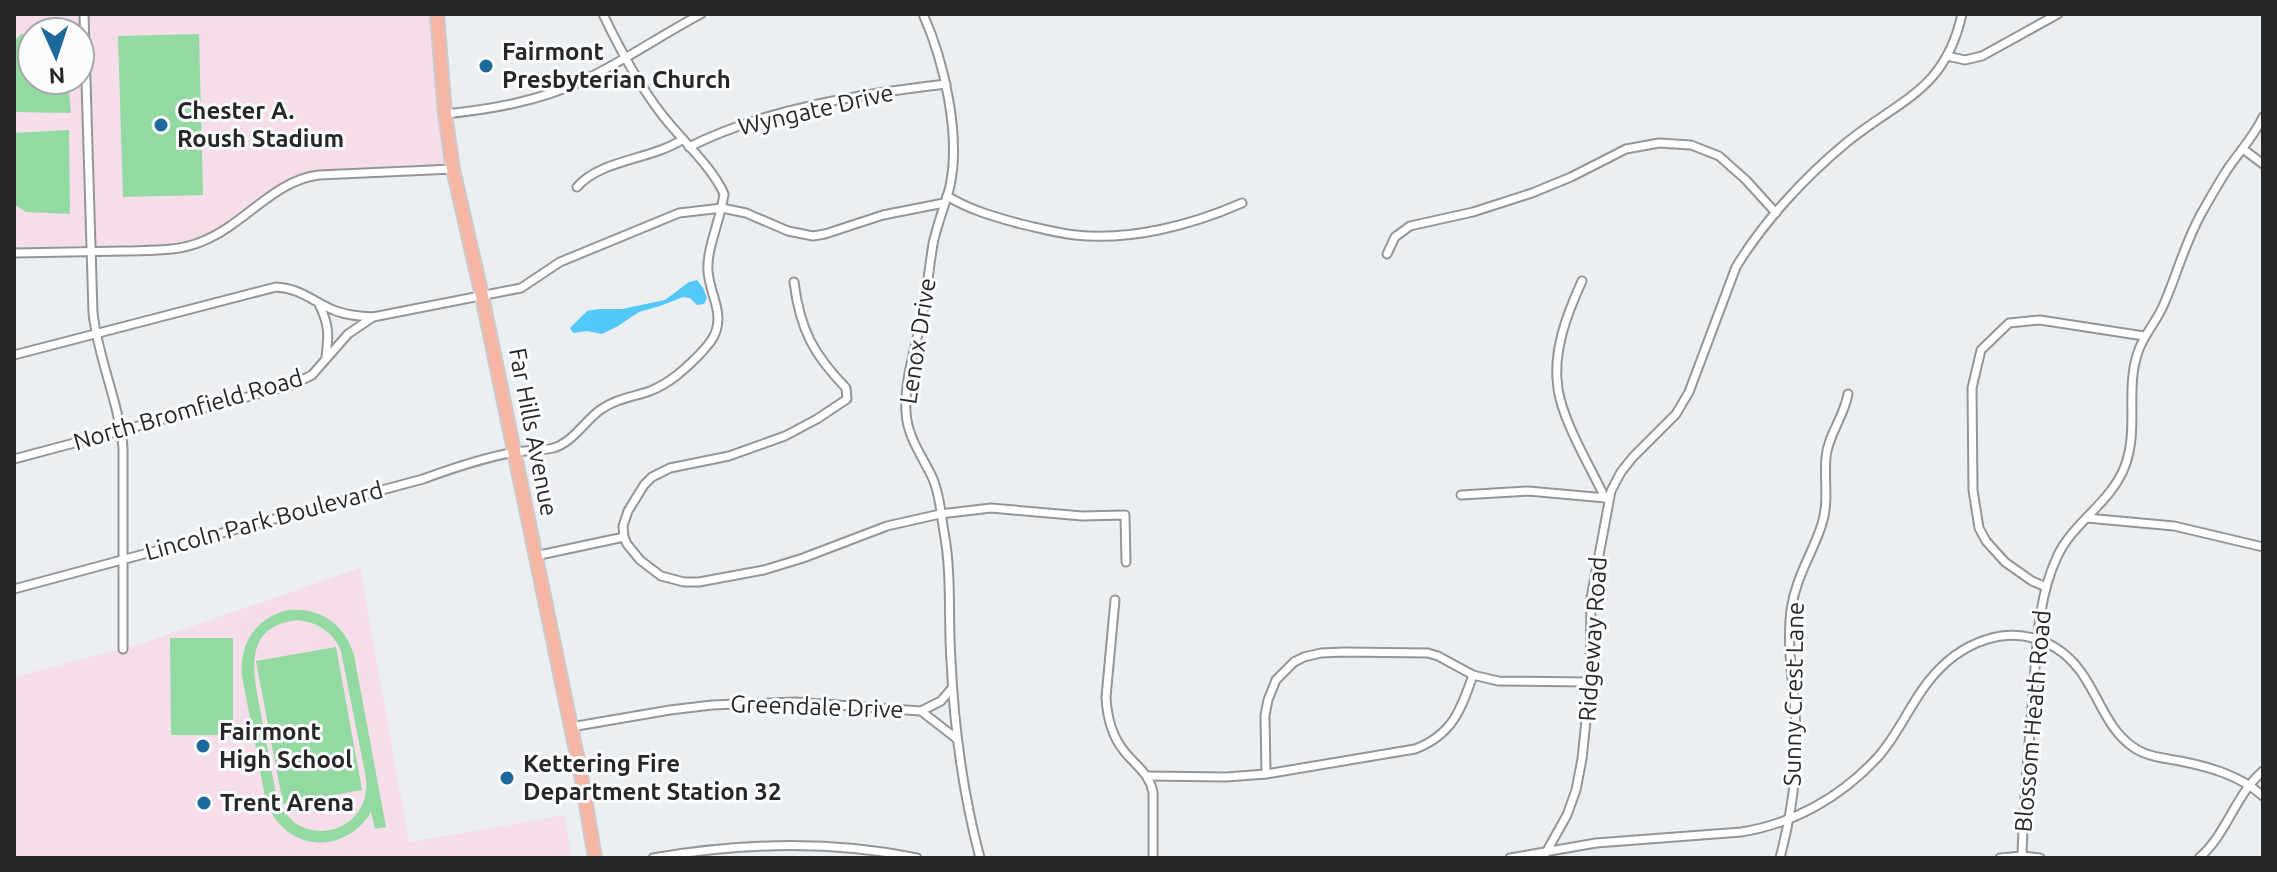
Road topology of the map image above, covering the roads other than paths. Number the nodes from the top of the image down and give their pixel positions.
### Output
1 (84, 14) edge
2 (437, 14) edge
3 (603, 14) edge
4 (701, 14) edge
5 (923, 14) edge
6 (1962, 14) edge
7 (2058, 14) edge
8 (1947, 56) junction
9 (624, 58) junction
10 (946, 84) junction
11 (445, 114) junction
12 (2263, 117) edge
13 (683, 139) junction
14 (689, 147) junction
15 (2243, 149) junction
16 (2263, 164) edge
17 (453, 169) junction
18 (577, 187) dead end
19 (946, 200) junction
20 (1242, 203) dead end
21 (722, 208) junction
22 (1776, 213) junction
23 (91, 252) junction
24 (14, 253) edge
25 (1387, 254) dead end
26 (1582, 281) dead end
27 (794, 282) dead end
28 (482, 296) junction
29 (318, 302) junction
30 (373, 317) junction
31 (97, 333) junction
32 (2144, 336) junction
33 (14, 355) edge
34 (326, 357) junction
35 (1848, 394) dead end
36 (122, 431) junction
37 (514, 452) junction
38 (14, 459) edge
39 (1461, 495) dead end
40 (1607, 498) junction
41 (940, 514) junction
42 (2087, 518) junction
43 (624, 537) junction
44 (2263, 547) edge
45 (535, 556) junction
46 (123, 559) junction
47 (1126, 562) dead end
48 (2046, 587) junction
49 (14, 589) edge
50 (1115, 600) dead end
51 (2037, 638) junction
52 (123, 649) dead end
53 (1473, 675) junction
54 (1590, 682) junction
55 (952, 688) junction
56 (921, 711) junction
57 (571, 727) junction
58 (957, 739) junction
59 (2263, 771) edge
60 (1266, 774) junction
61 (1148, 776) junction
62 (2249, 785) junction
63 (2263, 796) edge
64 (1790, 818) junction
65 (1546, 854) edge
66 (2022, 857) edge
67 (595, 858) edge
68 (653, 858) edge
69 (917, 858) edge
70 (980, 858) edge
71 (1153, 858) edge
72 (1510, 858) edge
73 (1780, 858) edge
74 (2000, 858) edge
75 (2040, 858) edge
76 (2199, 858) edge

1 - 23 street
2 - 11 main road, Far Hills Avenue
3 - 9 street
4 - 9 street
5 - 10 street, Lenox Drive
6 - 8 street, Ridgeway Road
7 - 8 street
8 - 22 street, Ridgeway Road
9 - 11 street
9 - 13 street
10 - 14 street, Wyngate Drive
10 - 19 street, Lenox Drive
11 - 17 main road, Far Hills Avenue
12 - 15 street, Blossom Heath Road
13 - 14 street
13 - 18 street
14 - 21 street
15 - 16 street
15 - 32 street, Blossom Heath Road
17 - 23 street
17 - 28 main road, Far Hills Avenue
19 - 20 street
19 - 21 street
19 - 41 street, Lenox Drive
21 - 28 street, North Bromfield Road
21 - 37 street, Lincoln Park Boulevard
22 - 25 street
22 - 40 street, Ridgeway Road
23 - 24 street
23 - 31 street
26 - 40 street
27 - 43 street
28 - 30 street, North Bromfield Road
28 - 37 main road, Far Hills Avenue
29 - 30 street
29 - 31 street
29 - 34 street
30 - 34 street, North Bromfield Road
31 - 33 street
31 - 36 street
32 - 42 street, Blossom Heath Road
32 - 48 street
34 - 36 street, North Bromfield Road
35 - 64 street, Sunny Crest Lane
36 - 38 street, North Bromfield Road
36 - 46 street
37 - 45 main road, Far Hills Avenue
37 - 46 street, Lincoln Park Boulevard
39 - 40 street
40 - 54 street, Ridgeway Road
41 - 43 street
41 - 47 street
41 - 55 street, Lenox Drive
42 - 44 street
42 - 48 street, Blossom Heath Road
43 - 45 street
45 - 57 main road, Far Hills Avenue
46 - 49 street, Lincoln Park Boulevard
46 - 52 street
48 - 51 street, Blossom Heath Road
50 - 61 street
51 - 62 street
51 - 64 street
51 - 66 street, Blossom Heath Road
53 - 54 street
53 - 60 street
53 - 60 street
54 - 65 street, Ridgeway Road
55 - 56 street, Greendale Drive
55 - 58 street, Lenox Drive
56 - 57 street, Greendale Drive
56 - 58 street, Greendale Drive
57 - 67 main road, Far Hills Avenue
58 - 70 street, Lenox Drive
59 - 62 street
60 - 61 street
61 - 71 street
62 - 63 street
62 - 76 street
64 - 65 street
64 - 73 street, Sunny Crest Lane
65 - 72 street
66 - 74 street
66 - 75 street
68 - 69 street

